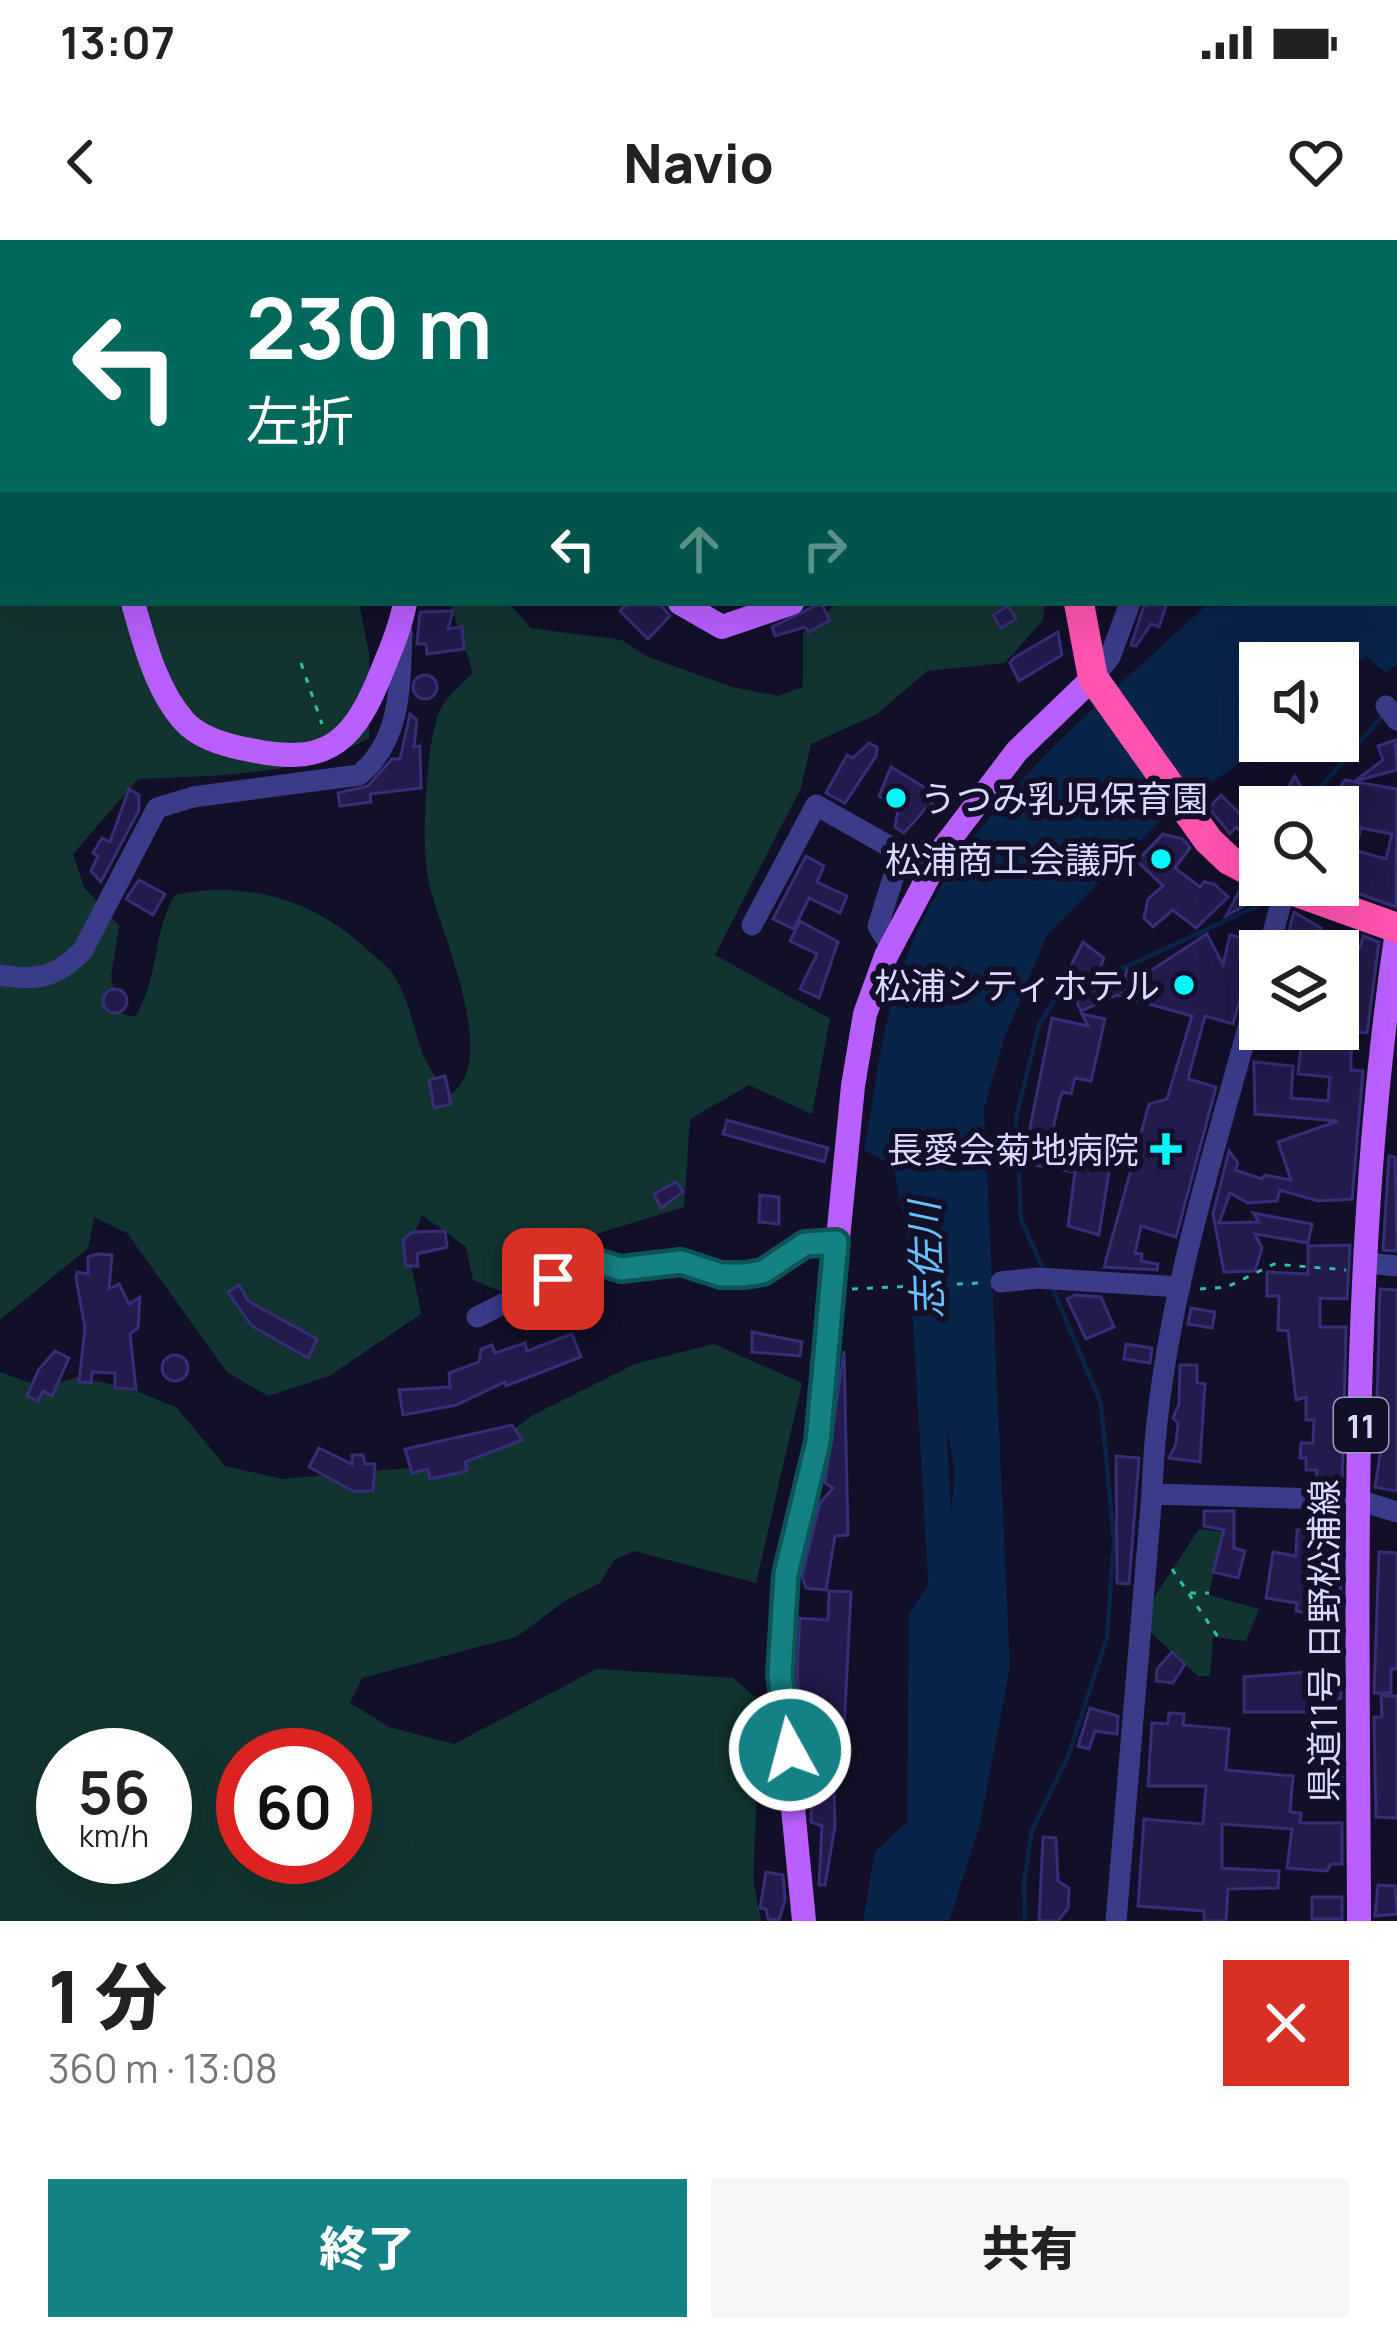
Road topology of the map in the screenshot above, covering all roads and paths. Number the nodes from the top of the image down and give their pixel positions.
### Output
1 (134, 606) edge
2 (685, 606) edge
3 (783, 606) edge
4 (1080, 606) edge
5 (1129, 606) edge
6 (404, 611) edge
7 (301, 663) dead end
8 (1099, 685) junction
9 (331, 748) junction
10 (1239, 865) edge
11 (1336, 906) edge
12 (752, 925) dead end
13 (1397, 929) edge
14 (891, 947) junction
15 (0, 975) edge
16 (1242, 1050) edge
17 (1385, 1094) edge
18 (836, 1242) junction
19 (1397, 1266) edge
20 (1367, 1267) junction
21 (1001, 1282) joint
22 (1180, 1287) junction
23 (832, 1289) junction
24 (477, 1317) dead end
25 (1152, 1494) junction
26 (1358, 1500) junction
27 (1397, 1512) edge
28 (1172, 1569) dead end
29 (1189, 1593) junction
30 (1209, 1593) dead end
31 (1218, 1637) dead end
32 (804, 1921) edge
33 (1116, 1921) edge
34 (1359, 1921) edge

1 - 9 main road
2 - 3 main road
4 - 8 highway
5 - 8 street
6 - 9 main road
6 - 15 street
7 - 9 path
8 - 10 highway
8 - 14 main road
11 - 13 highway
12 - 14 street
13 - 17 main road, 県道11号 日野松浦線 / 11
14 - 18 main road
16 - 22 street
17 - 20 main road, 県道11号 日野松浦線 / 11
18 - 23 main road
18 - 24 street
19 - 20 street
20 - 22 path
20 - 26 main road, 県道11号 日野松浦線 / 11
21 - 22 street
21 - 23 path
22 - 25 street
23 - 32 main road
25 - 26 street
25 - 33 street
26 - 27 street
26 - 34 main road, 県道11号 日野松浦線 / 11
28 - 29 path
29 - 30 path
29 - 31 path

